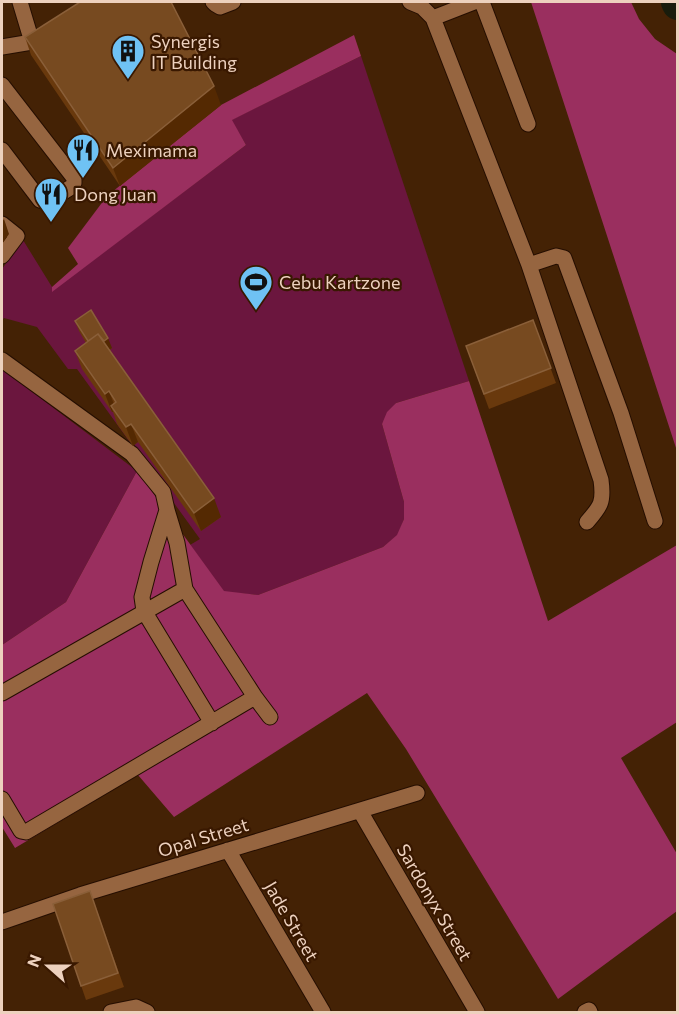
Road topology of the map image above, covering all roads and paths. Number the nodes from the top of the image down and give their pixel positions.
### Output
1 (20, 2) edge
2 (213, 2) edge
3 (233, 2) edge
4 (410, 2) edge
5 (474, 2) edge
6 (482, 2) edge
7 (456, 4) edge
8 (433, 18) junction
9 (62, 24) edge
10 (32, 42) junction
11 (2, 47) edge
12 (2, 86) edge
13 (528, 124) dead end
14 (2, 150) edge
15 (2, 224) edge
16 (2, 256) edge
17 (529, 265) junction
18 (2, 360) edge
19 (167, 510) junction
20 (655, 521) dead end
21 (587, 522) dead end
22 (185, 589) junction
23 (144, 611) junction
24 (2, 693) edge
25 (255, 697) junction
26 (270, 717) dead end
27 (212, 723) junction
28 (417, 793) dead end
29 (2, 799) edge
30 (360, 811) junction
31 (228, 849) junction
32 (2, 922) edge
33 (111, 1012) edge
34 (147, 1012) edge
35 (323, 1012) edge
36 (477, 1012) edge

1 - 10 street
2 - 3 street
4 - 8 street
5 - 7 street
6 - 13 street
7 - 8 street
8 - 17 street
9 - 10 street
10 - 11 street
12 - 14 street
15 - 16 street
17 - 20 street
17 - 21 street
18 - 19 street
19 - 22 street
19 - 23 street
22 - 23 street
22 - 25 street
23 - 24 street
23 - 27 street
25 - 26 street
25 - 27 street
27 - 29 street
28 - 30 street, Opal Street
30 - 31 street, Opal Street
30 - 36 street, Sardonyx Street
31 - 32 street, Opal Street
31 - 35 street, Jade Street
33 - 34 street

